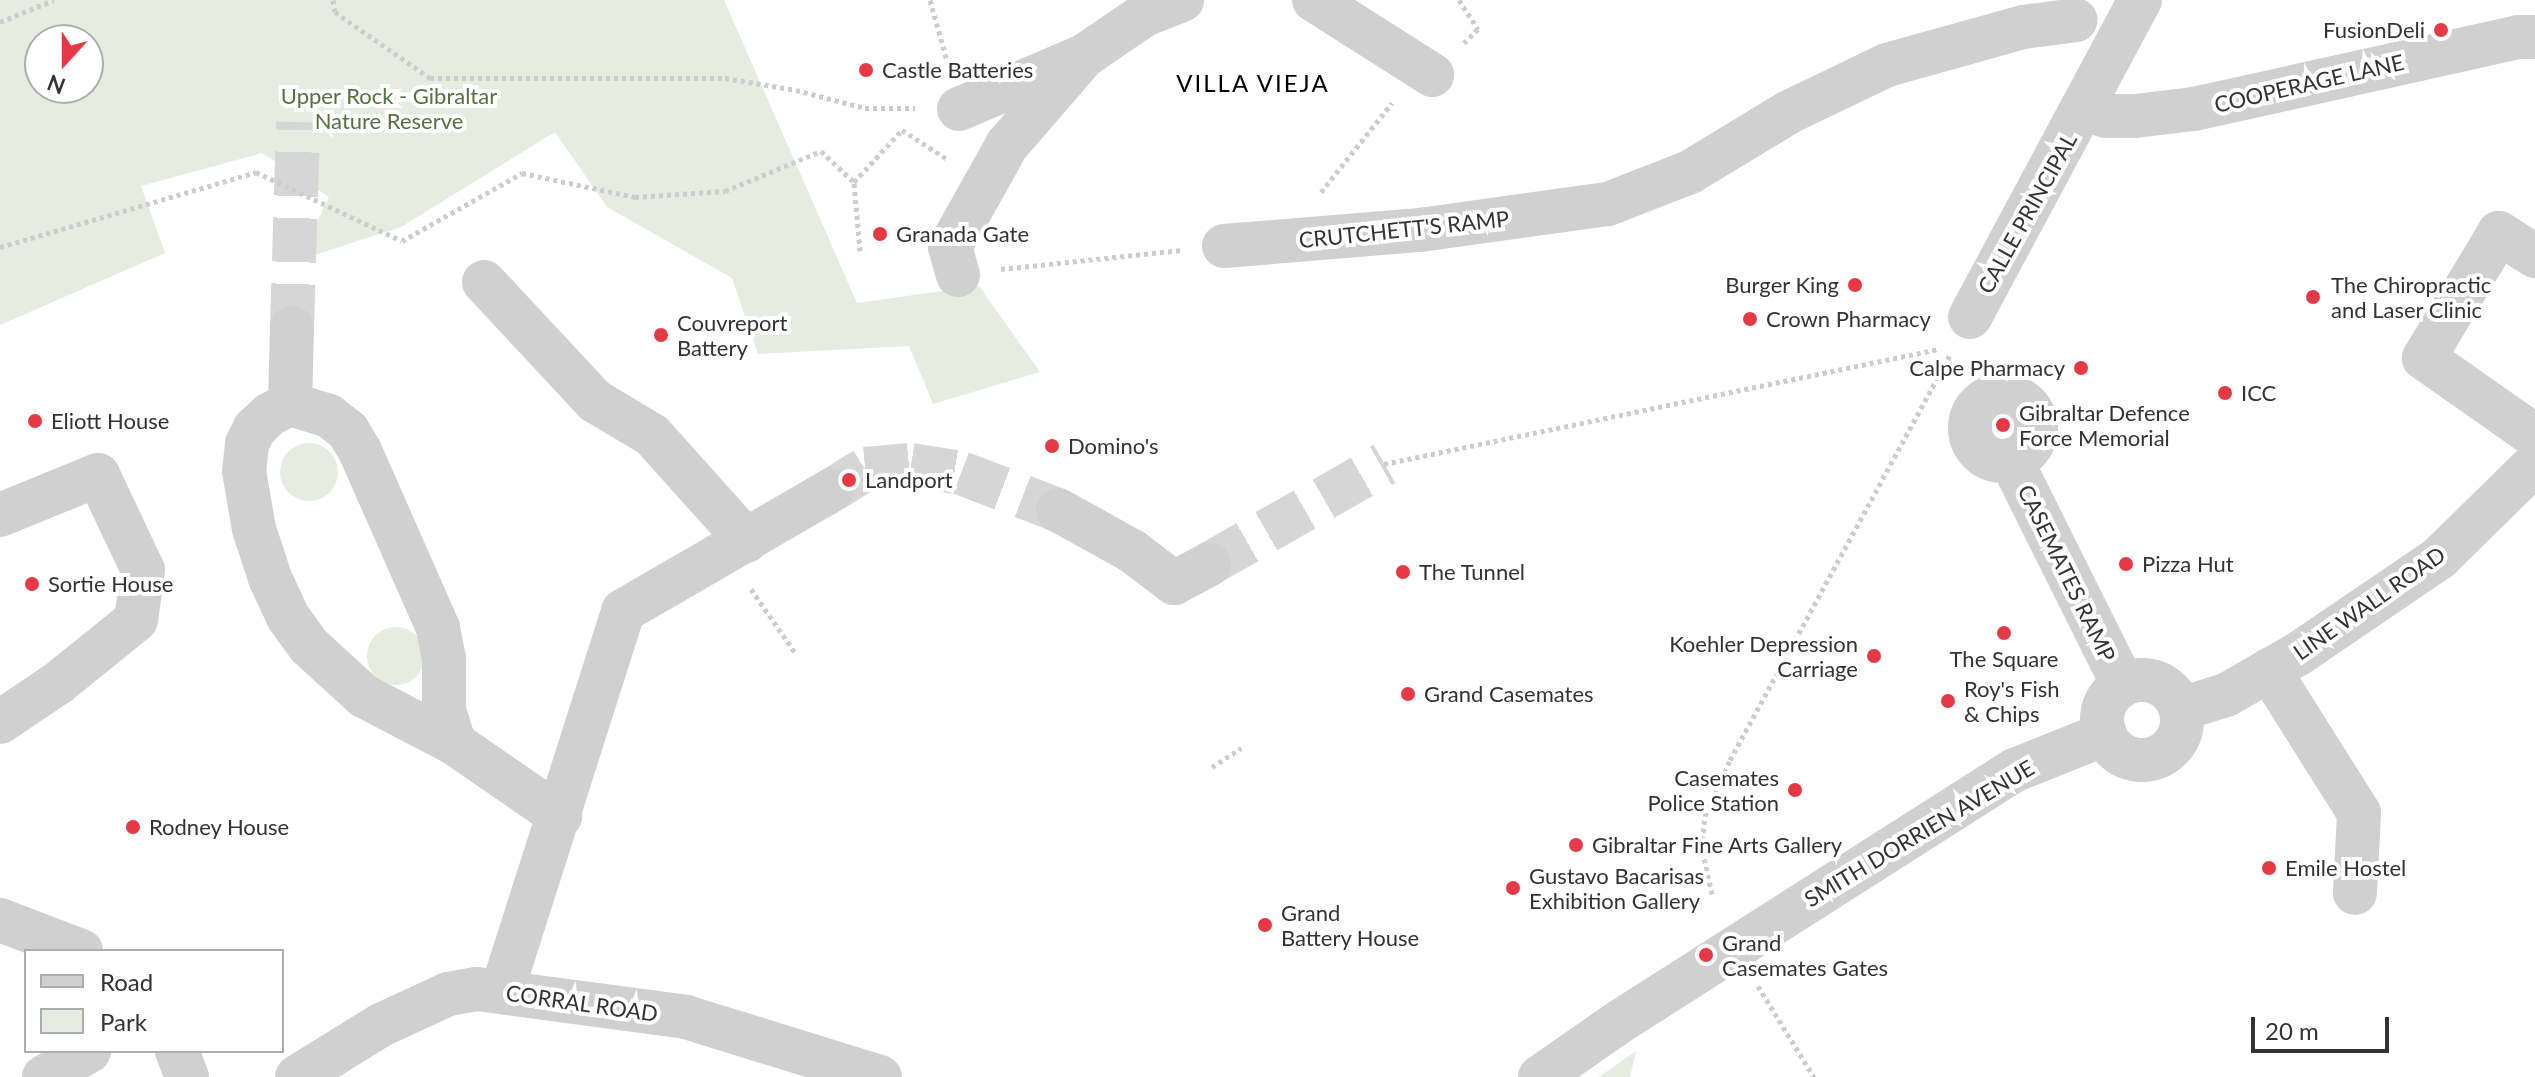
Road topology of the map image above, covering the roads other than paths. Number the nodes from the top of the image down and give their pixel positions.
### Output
1 (1182, 0) edge
2 (1314, 0) edge
3 (2140, 0) edge
4 (2064, 10) edge
5 (2535, 37) edge
6 (2112, 53) junction
7 (1084, 56) junction
8 (1432, 75) road end
9 (959, 109) road end
10 (2083, 109) junction
11 (1224, 246) road end
12 (2535, 256) edge
13 (958, 275) road end
14 (484, 282) dead end
15 (1970, 317) dead end
16 (292, 328) tunnel mouth
17 (290, 404) junction
18 (2535, 436) edge
19 (2011, 460) dead end
20 (2535, 464) edge
21 (832, 490) tunnel mouth
22 (1058, 510) tunnel mouth
23 (0, 515) edge
24 (737, 546) junction
25 (1209, 564) tunnel mouth
26 (2269, 670) junction
27 (444, 678) junction
28 (2123, 685) junction
29 (364, 696) junction
30 (2181, 709) junction
31 (0, 722) edge
32 (2105, 734) junction
33 (454, 743) junction
34 (560, 816) junction
35 (2355, 893) dead end
36 (0, 920) edge
37 (76, 949) edge
38 (502, 991) junction
39 (86, 1053) edge
40 (178, 1053) edge
41 (44, 1077) edge
42 (187, 1077) edge
43 (297, 1077) edge
44 (880, 1077) edge
45 (1540, 1077) edge

1 - 7 street
2 - 8 street
3 - 6 street, CALLE PRINCIPAL
4 - 6 street
4 - 11 street, CRUTCHETT'S RAMP
5 - 10 street, COOPERAGE LANE
6 - 10 street, CALLE PRINCIPAL
7 - 9 street
7 - 13 street
10 - 15 street, CALLE PRINCIPAL
12 - 18 street
14 - 24 street
16 - 17 street
17 - 27 street
17 - 29 street
19 - 28 street, CASEMATES RAMP
20 - 26 street, LINE WALL ROAD
21 - 24 street
22 - 25 street
23 - 31 street
24 - 34 street
26 - 30 street, LINE WALL ROAD
26 - 35 street
27 - 29 street
27 - 33 street
28 - 30 street
28 - 32 street
29 - 33 street
30 - 32 street
32 - 45 street, SMITH DORRIEN AVENUE, bridge
33 - 34 street
34 - 38 street
36 - 37 street
38 - 43 street, CORRAL ROAD
38 - 44 street, CORRAL ROAD
39 - 41 street
40 - 42 street

